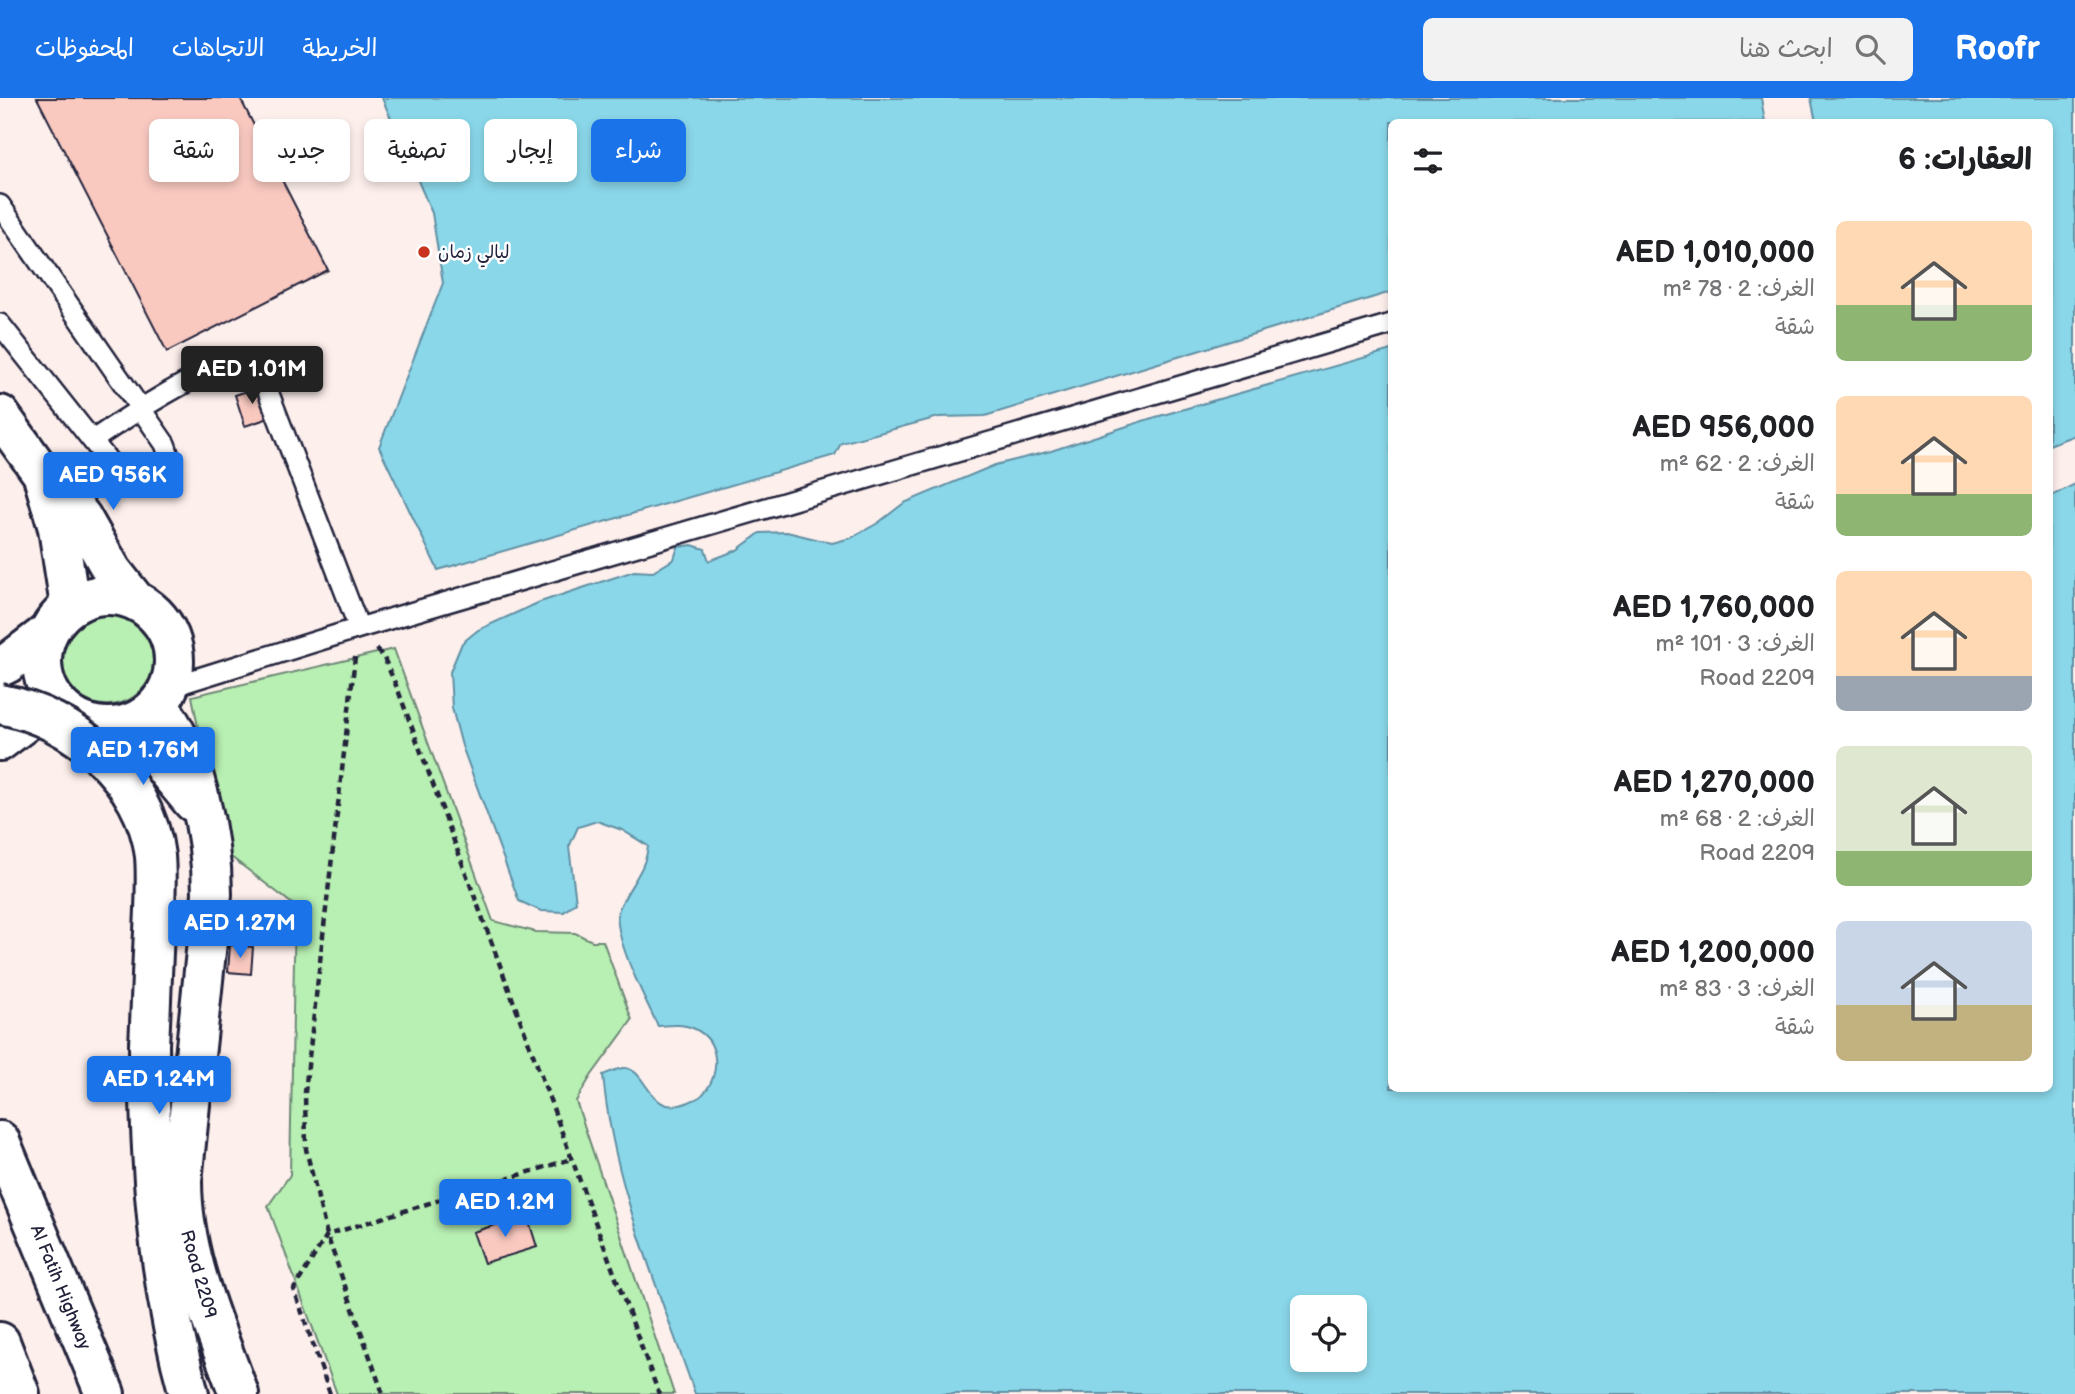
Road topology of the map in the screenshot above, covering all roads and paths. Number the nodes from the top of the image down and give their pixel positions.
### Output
1 (0, 205) edge
2 (0, 324) edge
3 (1388, 325) edge
4 (141, 407) junction
5 (0, 415) edge
6 (93, 440) junction
7 (41, 471) junction
8 (134, 599) junction
9 (58, 620) junction
10 (359, 628) junction
11 (0, 667) edge
12 (164, 696) junction
13 (54, 699) junction
14 (0, 704) edge
15 (120, 726) junction
16 (0, 741) edge
17 (203, 816) junction
18 (0, 1141) edge
19 (571, 1159) junction
20 (327, 1235) junction
21 (0, 1342) edge
22 (20, 1394) edge
23 (105, 1394) edge
24 (188, 1394) edge
25 (239, 1394) edge
26 (330, 1394) edge
27 (383, 1394) edge
28 (659, 1394) edge

1 - 4 lane
2 - 6 lane
3 - 10 lane
4 - 6 lane
4 - 6 lane
4 - 10 lane
5 - 7 street
7 - 8 street
7 - 9 street
8 - 9 street
8 - 12 street
9 - 11 street
9 - 13 street
10 - 12 lane
10 - 19 path
10 - 20 path
12 - 15 street
12 - 17 street, Road 2209
13 - 15 street
13 - 16 street
14 - 24 street, bridge
15 - 17 street
17 - 25 street, Road 2209
18 - 23 street, Al Fatih Highway
19 - 20 path
19 - 28 path
20 - 26 path
20 - 27 path
21 - 22 street

